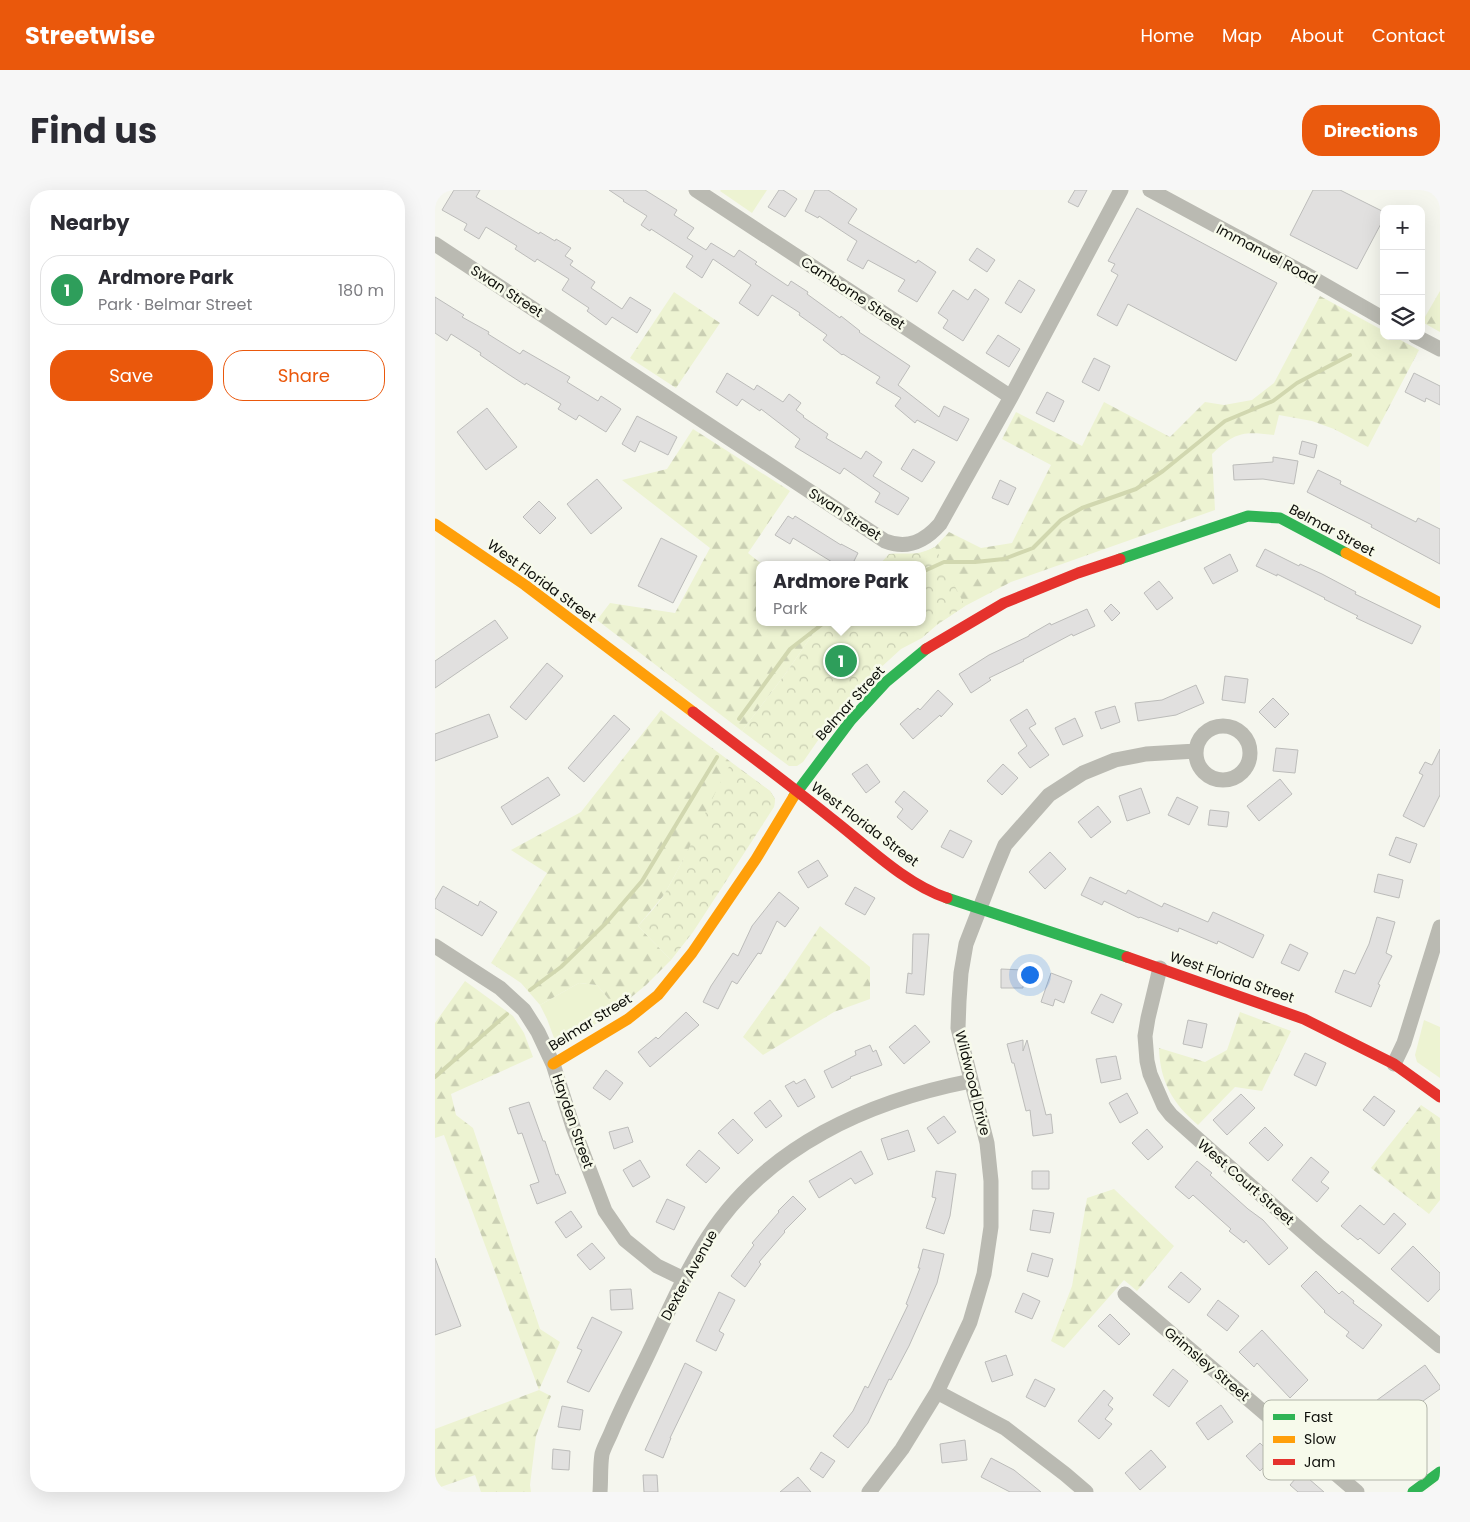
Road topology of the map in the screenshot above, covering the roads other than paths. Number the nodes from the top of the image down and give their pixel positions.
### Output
1 (696, 190) edge
2 (1121, 190) edge
3 (1150, 190) edge
4 (435, 244) edge
5 (1380, 317) edge
6 (1423, 340) edge
7 (1440, 349) edge
8 (1011, 397) junction
9 (435, 524) edge
10 (1440, 603) edge
11 (1196, 751) dead end
12 (797, 792) junction
13 (979, 908) junction
14 (1440, 927) edge
15 (435, 946) edge
16 (1160, 968) junction
17 (553, 1064) junction
18 (1394, 1064) junction
19 (971, 1080) junction
20 (1440, 1097) edge
21 (685, 1279) junction
22 (1125, 1294) dead end
23 (1440, 1346) edge
24 (937, 1392) junction
25 (1263, 1412) edge
26 (1440, 1472) edge
27 (1343, 1480) edge
28 (600, 1492) edge
29 (869, 1492) edge
30 (1086, 1492) edge
31 (1357, 1492) edge
32 (1413, 1492) edge

1 - 8 street, Camborne Street
2 - 8 street, Swan Street
3 - 5 street, Immanuel Road
4 - 8 street, Swan Street
6 - 7 street
9 - 12 street, West Florida Street
10 - 12 street, Belmar Street
11 - 13 street, Wildwood Drive
12 - 13 street, West Florida Street
12 - 17 street, Belmar Street
13 - 16 street, West Florida Street
13 - 19 street, Wildwood Drive
14 - 18 street
15 - 17 street, Hayden Street
16 - 18 street, West Florida Street
16 - 23 street, West Court Street
17 - 21 street, Hayden Street
18 - 20 street, West Florida Street
19 - 21 street, Dexter Avenue
19 - 24 street, Wildwood Drive
21 - 28 street, Dexter Avenue
22 - 25 street, Grimsley Street
24 - 29 street, Wildwood Drive
24 - 30 street
26 - 32 street
27 - 31 street, Grimsley Street

